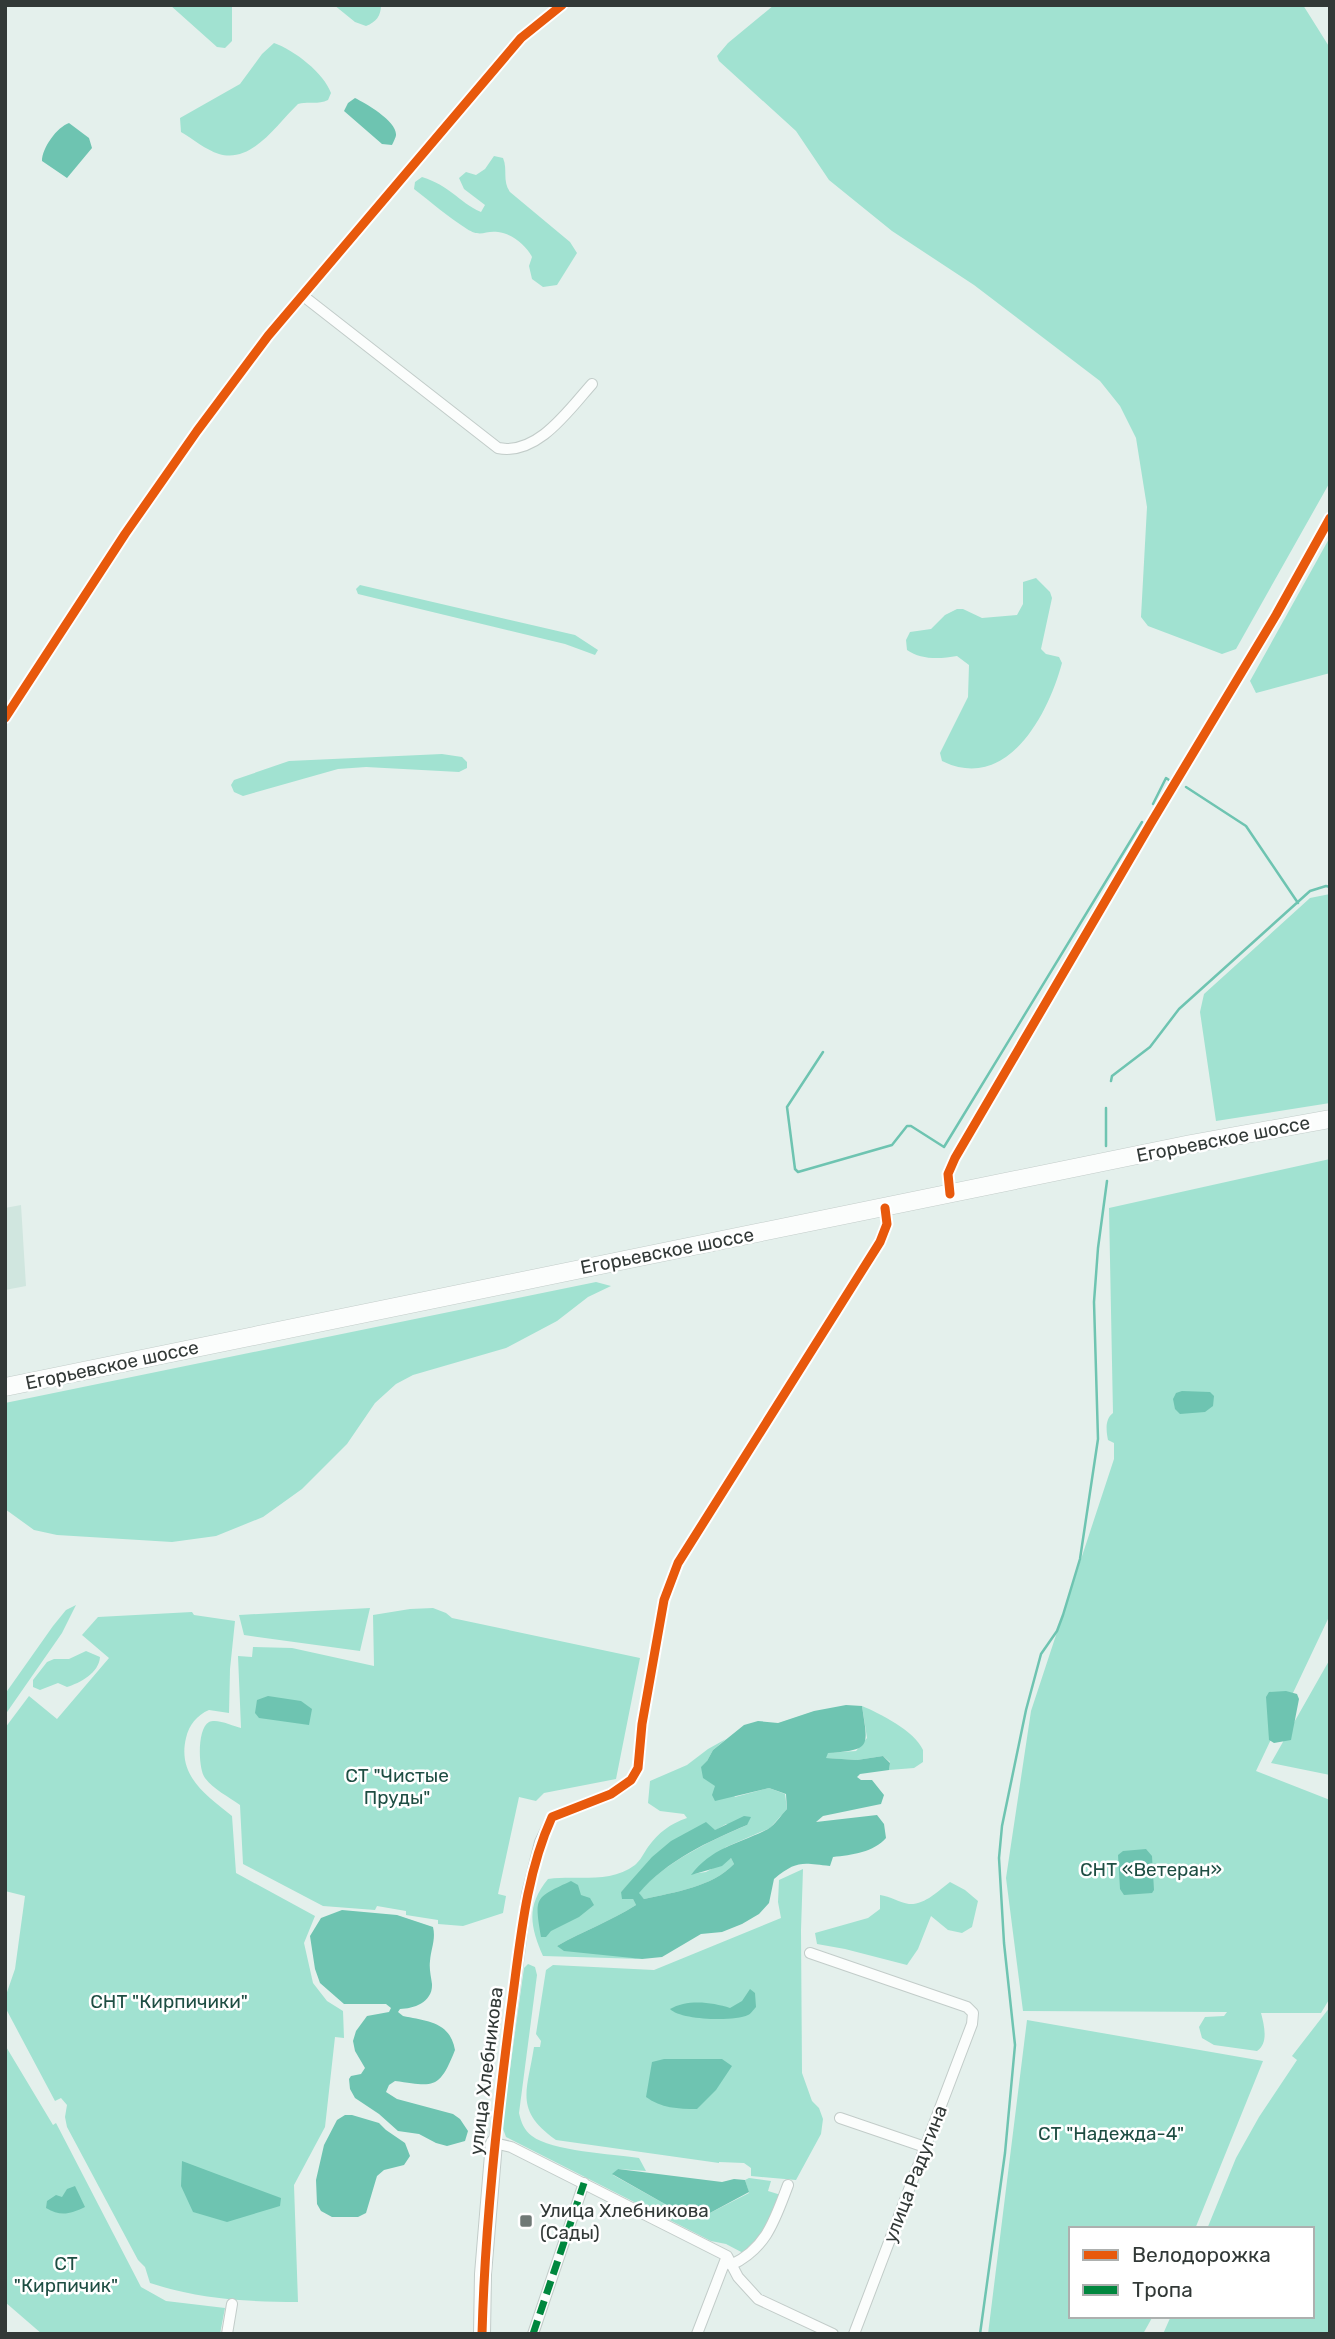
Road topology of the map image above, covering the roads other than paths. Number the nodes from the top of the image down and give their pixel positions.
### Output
1 (562, 5) edge
2 (302, 295) junction
3 (592, 384) dead end
4 (1330, 518) edge
5 (5, 718) edge
6 (1330, 1119) edge
7 (950, 1195) junction
8 (885, 1208) junction
9 (5, 1387) edge
10 (810, 1952) dead end
11 (841, 2118) dead end
12 (494, 2143) junction
13 (925, 2147) junction
14 (583, 2183) junction
15 (788, 2185) dead end
16 (729, 2261) junction
17 (232, 2305) dead end
18 (227, 2334) edge
19 (482, 2334) edge
20 (533, 2334) edge
21 (697, 2334) edge
22 (834, 2334) edge
23 (855, 2334) edge

1 - 2 street
2 - 3 street
2 - 5 street
4 - 7 street
6 - 7 main road, Егорьевское шоссе
7 - 8 main road, Егорьевское шоссе
8 - 9 main road, Егорьевское шоссе
8 - 12 street, улица Хлебникова
10 - 13 street, улица Радугина
11 - 13 street
12 - 14 street
12 - 19 street, улица Хлебникова
13 - 23 street, улица Радугина
14 - 16 street
14 - 20 street
15 - 16 street
16 - 21 street
16 - 22 street
17 - 18 street

